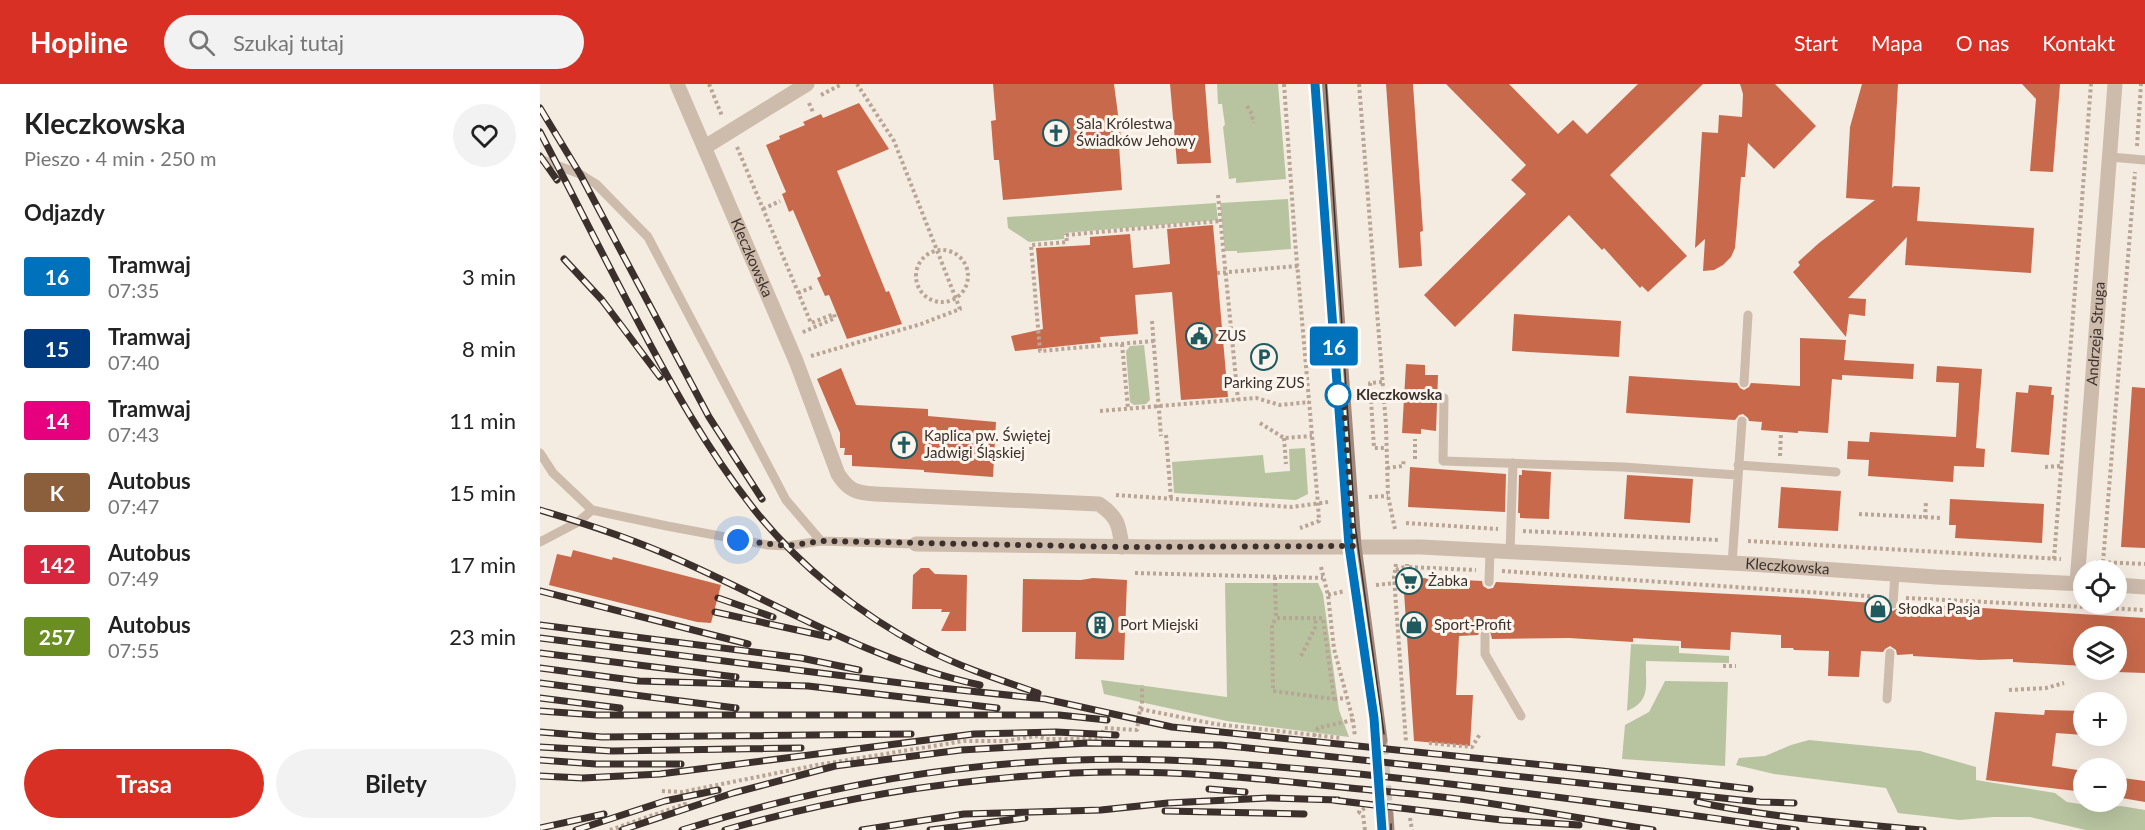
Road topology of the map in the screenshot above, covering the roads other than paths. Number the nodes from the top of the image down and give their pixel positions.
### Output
1 (677, 84) edge
2 (807, 84) edge
3 (1320, 84) edge
4 (2115, 84) edge
5 (705, 147) junction
6 (2110, 157) junction
7 (540, 159) edge
8 (2140, 160) edge
9 (1748, 315) dead end
10 (1744, 383) dead end
11 (1444, 398) dead end
12 (1742, 421) dead end
13 (540, 453) edge
14 (1513, 463) junction
15 (1738, 470) junction
16 (1836, 472) dead end
17 (592, 510) junction
18 (821, 541) junction
19 (540, 542) edge
20 (916, 544) joint
21 (1354, 546) junction
22 (1122, 547) junction
23 (1490, 551) junction
24 (1510, 552) junction
25 (2082, 560) edge
26 (1732, 564) junction
27 (1894, 574) junction
28 (1489, 582) dead end
29 (2073, 583) edge
30 (2127, 586) edge
31 (2145, 587) edge
32 (1893, 601) road end
33 (1485, 635) dead end
34 (1890, 653) dead end
35 (1887, 699) dead end
36 (1521, 716) dead end
37 (1380, 740) tunnel mouth

1 - 5 street, Kleczkowska
2 - 5 street
3 - 21 main road
4 - 6 street, Andrzeja Struga
5 - 22 street, Kleczkowska
6 - 8 lane
6 - 25 street, Andrzeja Struga
7 - 18 lane
9 - 10 lane
11 - 14 lane
12 - 15 lane
13 - 17 lane
14 - 15 lane
14 - 24 lane
15 - 16 lane
15 - 26 lane
17 - 18 lane
17 - 19 lane
18 - 20 lane
20 - 22 street, Kleczkowska
21 - 22 street, Kleczkowska
21 - 23 street, Kleczkowska
21 - 37 main road
23 - 24 street, Kleczkowska
23 - 28 lane
24 - 26 street, Kleczkowska
26 - 27 street, Kleczkowska
27 - 29 street, Kleczkowska
27 - 32 lane
30 - 31 street
33 - 36 lane
34 - 35 lane

